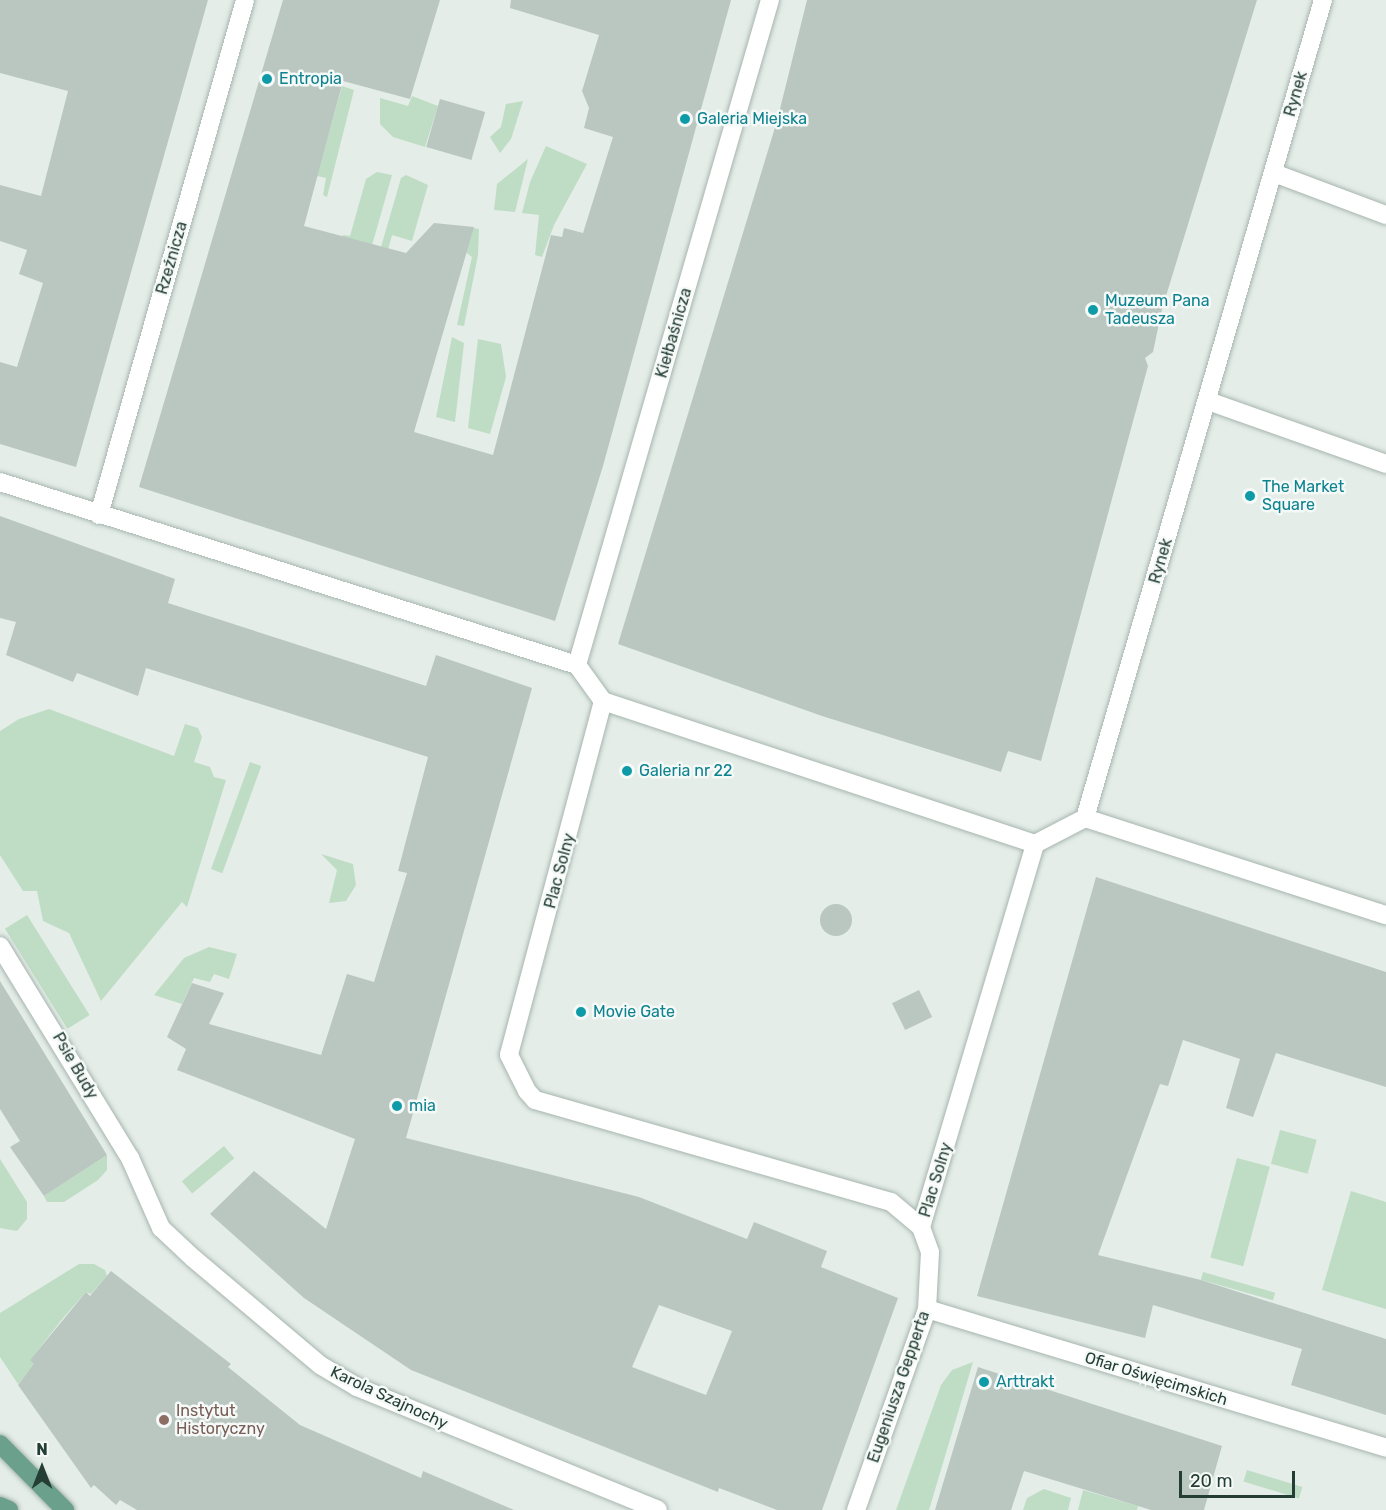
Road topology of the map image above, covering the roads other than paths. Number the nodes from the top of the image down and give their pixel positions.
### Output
1 (245, 0) edge
2 (770, 0) edge
3 (1323, 0) edge
4 (1274, 173) junction
5 (1386, 215) edge
6 (1208, 401) junction
7 (1386, 464) edge
8 (0, 482) edge
9 (99, 515) junction
10 (577, 665) junction
11 (603, 701) junction
12 (1085, 818) junction
13 (1035, 844) junction
14 (1386, 915) edge
15 (0, 946) edge
16 (143, 1191) joint
17 (921, 1227) junction
18 (927, 1309) junction
19 (0, 1444) edge
20 (1386, 1448) edge
21 (0, 1506) edge
22 (9, 1510) edge
23 (65, 1510) edge
24 (658, 1510) edge
25 (856, 1510) edge

1 - 9 street, Rzeźnicza
2 - 10 street, Kiełbaśnicza
3 - 4 street, Rynek
4 - 5 street
4 - 6 street, Rynek
6 - 7 street
6 - 12 street, Rynek
8 - 9 street
9 - 10 street
10 - 11 street
11 - 13 street
11 - 17 street, Plac Solny
12 - 13 street
12 - 14 street
13 - 17 street, Plac Solny
15 - 16 street, Psie Budy
16 - 24 street, Karola Szajnochy
17 - 18 street, Eugeniusza Gepperta
18 - 20 street, Ofiar Oświęcimskich
18 - 25 street, Eugeniusza Gepperta
19 - 23 main road
21 - 22 main road

